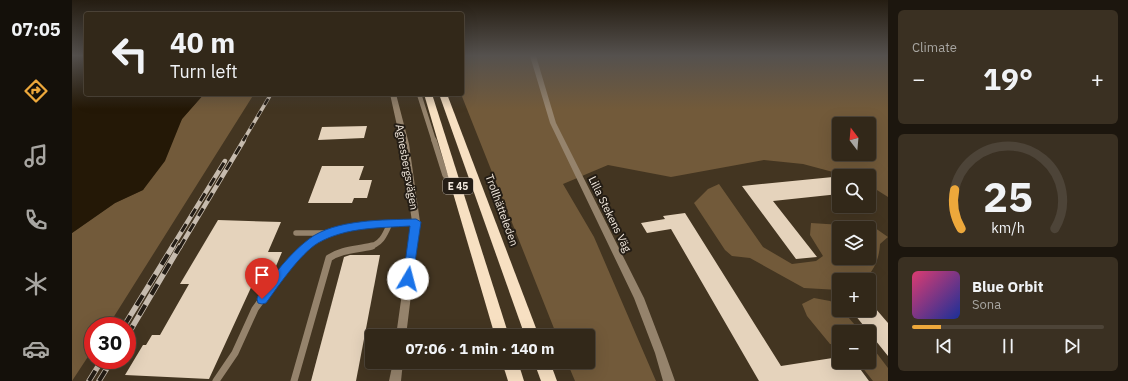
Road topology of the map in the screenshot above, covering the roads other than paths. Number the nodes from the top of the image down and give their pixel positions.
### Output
1 (538, 74) edge
2 (393, 96) edge
3 (420, 96) edge
4 (429, 96) edge
5 (444, 96) edge
6 (458, 188) junction
7 (416, 222) junction
8 (390, 223) junction
9 (296, 233) dead end
10 (329, 233) junction
11 (402, 329) edge
12 (500, 329) edge
13 (529, 329) edge
14 (397, 369) edge
15 (512, 369) edge
16 (545, 369) edge
17 (216, 381) edge
18 (294, 381) edge
19 (395, 381) edge
20 (516, 381) edge
21 (549, 381) edge
22 (668, 381) edge

1 - 22 street, Lilla Stekens Väg
2 - 7 street, Agnesbergsvägen
3 - 6 lane
4 - 6 highway, E 45
5 - 13 highway, Trollhätteleden / E 45
6 - 12 highway, E 45
7 - 8 lane
7 - 11 street, Agnesbergsvägen
8 - 10 lane
8 - 18 lane
9 - 10 lane
10 - 17 lane
14 - 19 street
15 - 20 highway
16 - 21 highway

